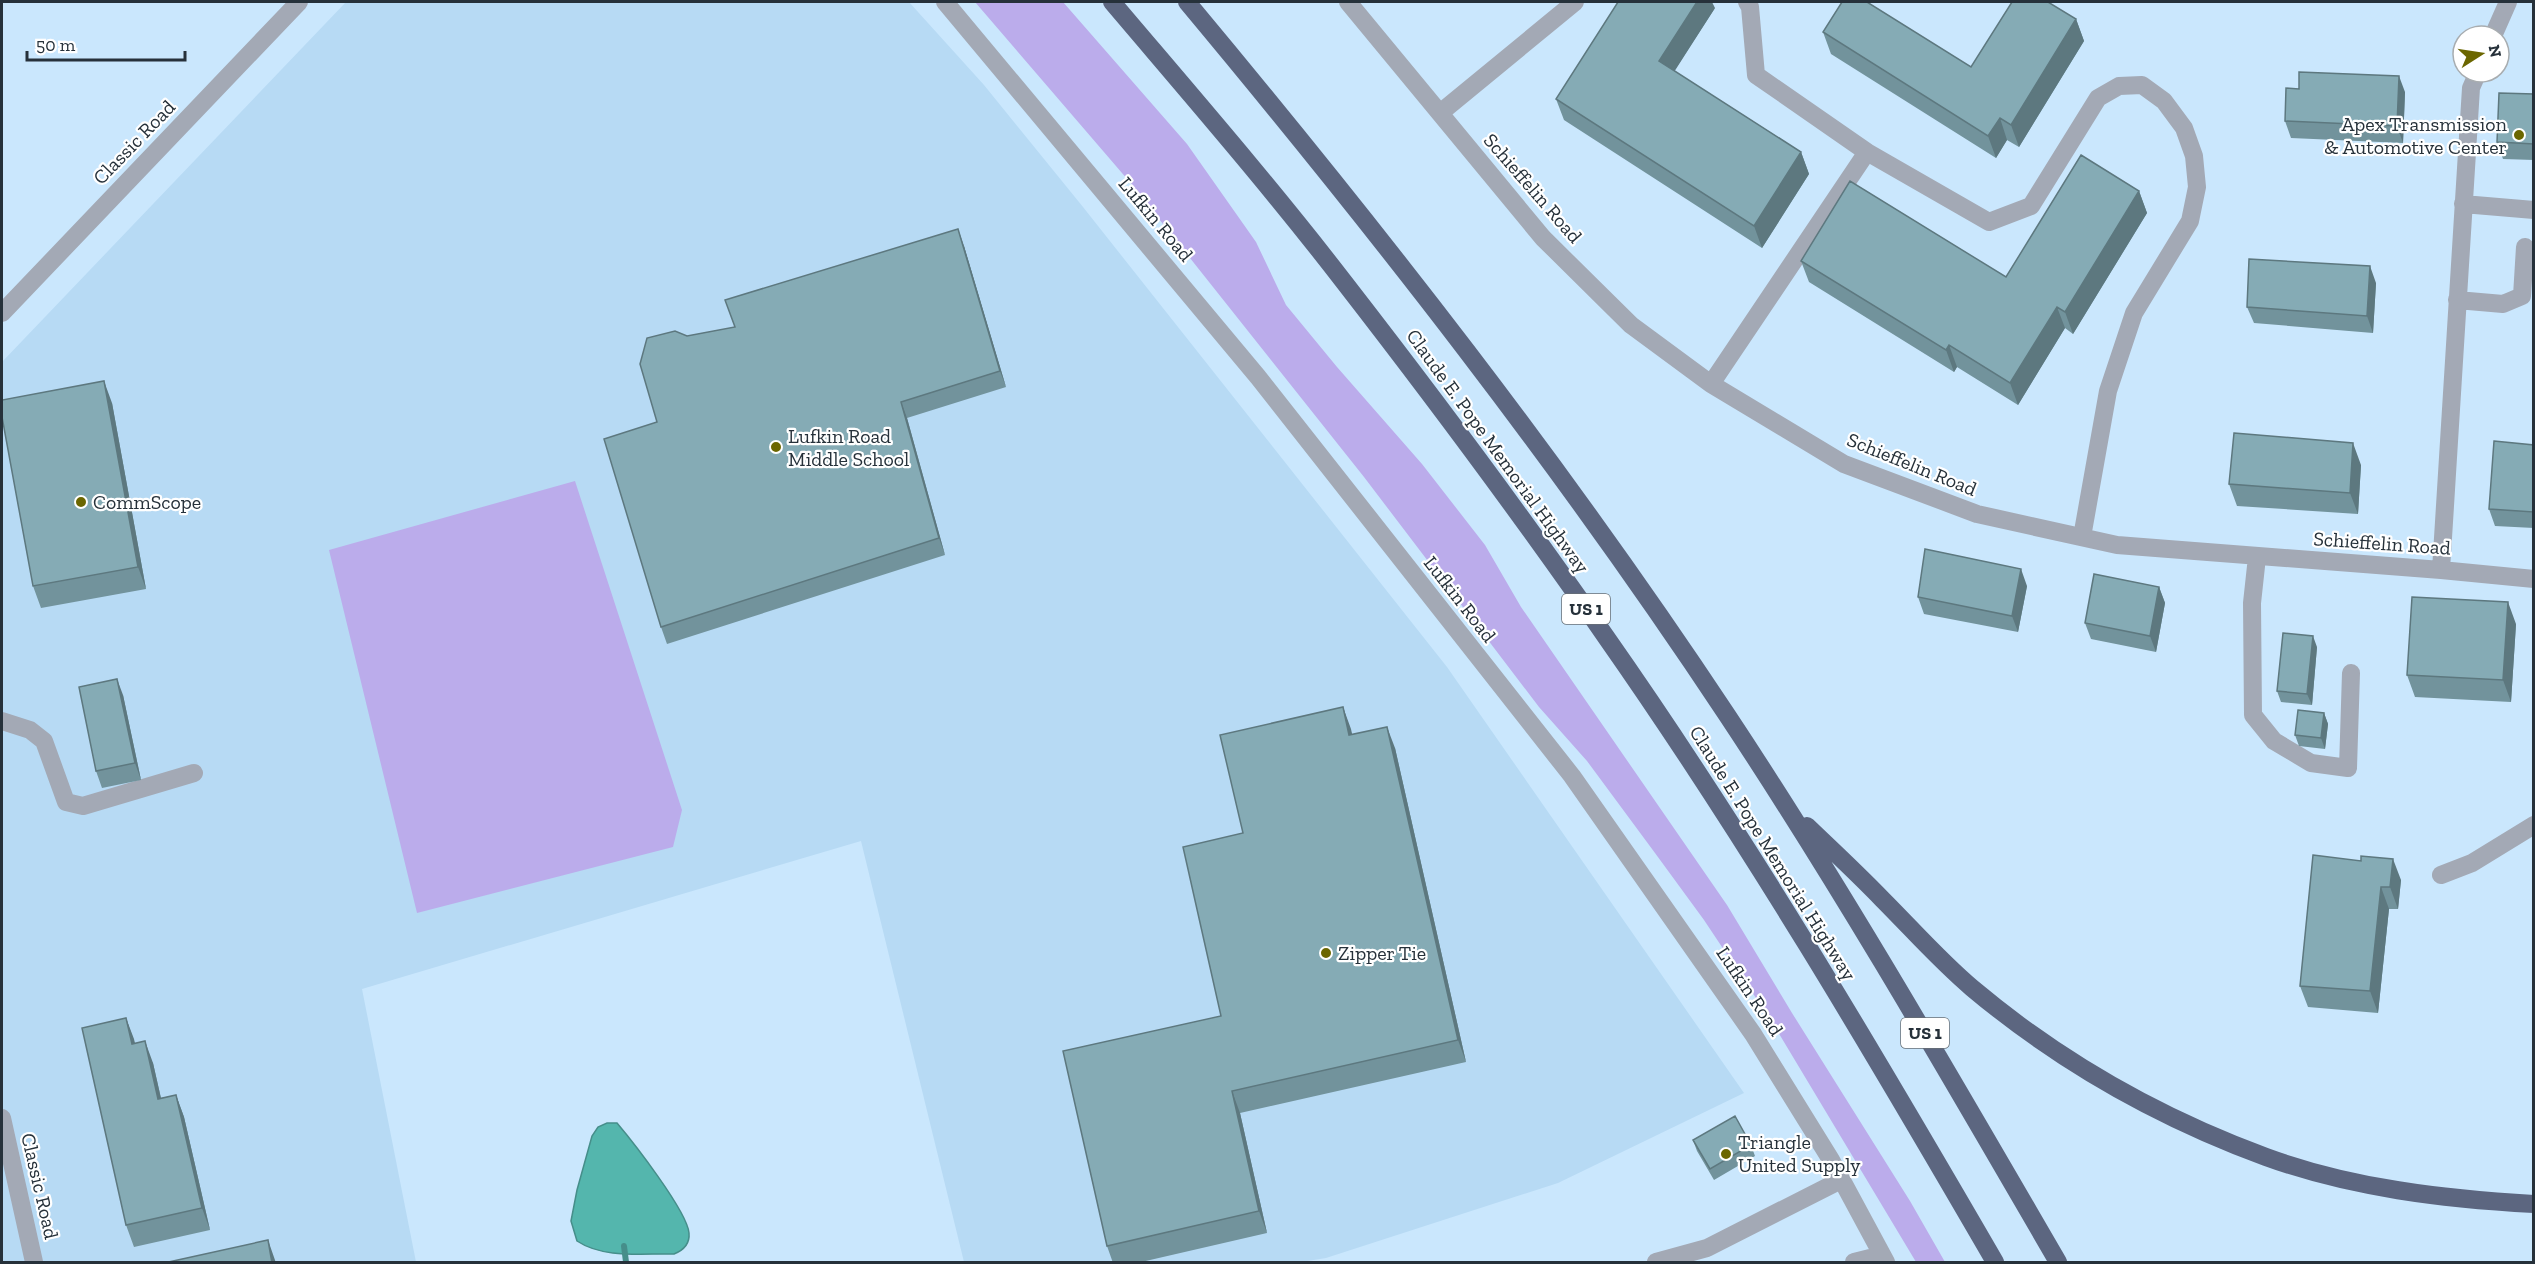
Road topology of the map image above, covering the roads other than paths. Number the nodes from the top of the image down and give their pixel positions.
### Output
1 (299, 2) edge
2 (945, 2) edge
3 (1112, 2) edge
4 (1187, 2) edge
5 (1348, 2) edge
6 (1575, 2) edge
7 (1747, 2) edge
8 (2508, 2) edge
9 (2498, 24) edge
10 (2472, 84) edge
11 (1440, 113) junction
12 (1867, 152) junction
13 (2463, 204) junction
14 (2534, 210) edge
15 (2525, 247) dead end
16 (2457, 300) junction
17 (2, 313) edge
18 (1711, 384) junction
19 (2082, 537) junction
20 (2257, 557) junction
21 (2441, 570) junction
22 (2534, 579) edge
23 (2351, 673) dead end
24 (2, 721) edge
25 (195, 773) dead end
26 (1787, 806) junction
27 (2534, 825) edge
28 (2441, 875) dead end
29 (2, 1118) edge
30 (1841, 1180) junction
31 (2534, 1204) edge
32 (1884, 1259) edge
33 (33, 1263) edge
34 (1656, 1263) edge
35 (1854, 1263) edge
36 (1995, 1263) edge
37 (2058, 1263) edge

1 - 17 street, Classic Road
2 - 30 street, Lufkin Road
3 - 36 highway, Claude E. Pope Memorial Highway / US 1
4 - 26 highway, Claude E. Pope Memorial Highway / US 1
5 - 11 street, Schieffelin Road
6 - 11 street
7 - 12 street
8 - 9 street
10 - 13 street
11 - 18 street, Schieffelin Road
12 - 18 street
12 - 19 street
13 - 14 street
13 - 16 street
15 - 16 street
16 - 21 street
18 - 19 street, Schieffelin Road
19 - 20 street, Schieffelin Road
20 - 21 street, Schieffelin Road
20 - 23 street
21 - 22 street, Schieffelin Road
24 - 25 street
26 - 31 highway
26 - 37 highway, Claude E. Pope Memorial Highway / US 1
27 - 28 street
29 - 33 street, Classic Road
30 - 32 street, Lufkin Road
30 - 34 street
32 - 35 street

